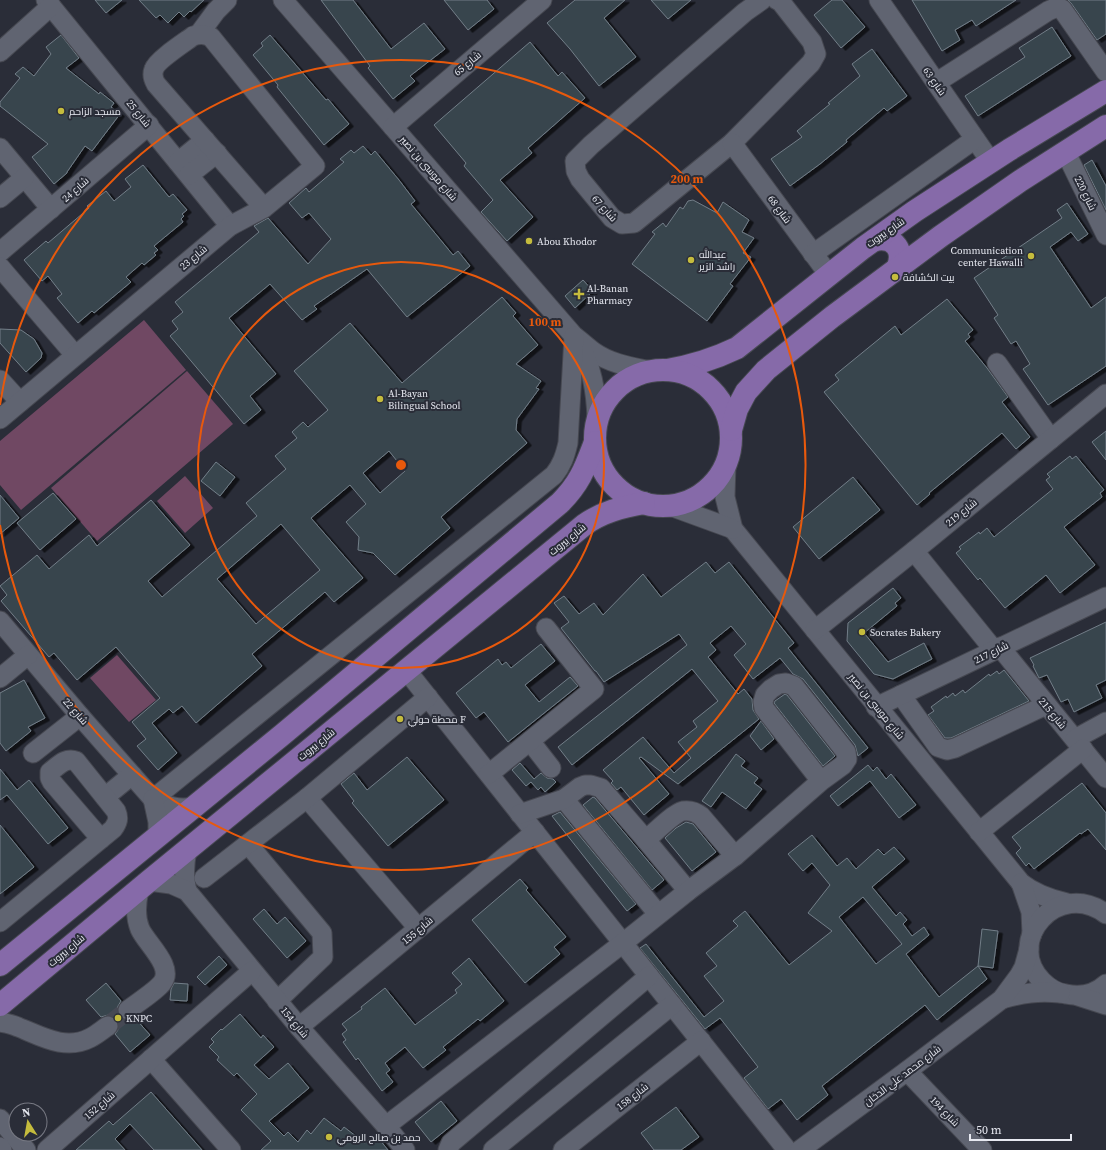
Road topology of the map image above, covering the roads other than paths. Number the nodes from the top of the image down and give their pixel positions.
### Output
1 (227, 0) edge
2 (283, 0) edge
3 (542, 0) edge
4 (762, 0) edge
5 (777, 0) edge
6 (879, 0) edge
7 (49, 3) edge
8 (199, 34) junction
9 (0, 52) edge
10 (1106, 72) edge
11 (936, 82) junction
12 (1106, 91) edge
13 (149, 125) junction
14 (1106, 126) edge
15 (393, 127) junction
16 (975, 140) junction
17 (732, 143) junction
18 (211, 146) junction
19 (0, 148) edge
20 (1066, 151) junction
21 (991, 162) junction
22 (183, 169) junction
23 (24, 178) junction
24 (0, 198) edge
25 (264, 208) junction
26 (51, 209) junction
27 (915, 211) junction
28 (230, 226) junction
29 (1106, 234) edge
30 (941, 236) junction
31 (875, 240) junction
32 (0, 252) edge
33 (813, 254) junction
34 (0, 267) edge
35 (897, 269) junction
36 (828, 275) junction
37 (574, 336) junction
38 (75, 355) junction
39 (997, 363) dead end
40 (659, 371) junction
41 (0, 380) edge
42 (1106, 394) edge
43 (20, 402) junction
44 (0, 419) edge
45 (597, 419) junction
46 (731, 430) junction
47 (1051, 439) junction
48 (595, 442) junction
49 (726, 464) junction
50 (644, 503) junction
51 (670, 506) junction
52 (733, 529) junction
53 (914, 551) junction
54 (496, 557) junction
55 (1106, 596) edge
56 (0, 621) edge
57 (546, 628) dead end
58 (816, 630) junction
59 (997, 649) junction
60 (28, 654) junction
61 (424, 656) junction
62 (407, 671) junction
63 (0, 678) edge
64 (901, 695) junction
65 (428, 697) junction
66 (1046, 705) junction
67 (876, 707) junction
68 (80, 716) junction
69 (1106, 722) edge
70 (282, 735) junction
71 (530, 741) junction
72 (1079, 744) junction
73 (34, 753) dead end
74 (300, 758) junction
75 (551, 768) dead end
76 (489, 774) junction
77 (132, 775) junction
78 (1106, 778) edge
79 (820, 781) junction
80 (105, 797) junction
81 (307, 798) junction
82 (153, 799) junction
83 (564, 799) junction
84 (194, 808) junction
85 (520, 814) junction
86 (535, 832) junction
87 (979, 832) junction
88 (158, 837) junction
89 (101, 839) junction
90 (646, 840) junction
91 (248, 844) junction
92 (186, 850) junction
93 (735, 856) junction
94 (204, 878) dead end
95 (1021, 883) junction
96 (144, 886) junction
97 (187, 891) junction
98 (688, 891) junction
99 (1067, 903) junction
100 (1101, 909) edge
101 (658, 914) junction
102 (0, 922) edge
103 (418, 928) junction
104 (1030, 941) junction
105 (623, 943) junction
106 (0, 965) edge
107 (252, 971) junction
108 (649, 976) junction
109 (1106, 984) edge
110 (1068, 995) junction
111 (1002, 999) junction
112 (277, 1001) junction
113 (0, 1005) edge
114 (672, 1005) junction
115 (1106, 1005) edge
116 (128, 1010) tunnel mouth
117 (0, 1022) edge
118 (108, 1026) tunnel mouth
119 (299, 1027) junction
120 (701, 1041) junction
121 (151, 1059) junction
122 (907, 1071) junction
123 (0, 1118) edge
124 (386, 1126) junction
125 (0, 1147) edge
126 (2, 1150) edge
127 (26, 1150) edge
128 (47, 1150) edge
129 (231, 1150) edge
130 (405, 1150) edge
131 (448, 1150) edge
132 (493, 1150) edge
133 (563, 1150) edge
134 (787, 1150) edge
135 (800, 1150) edge
136 (982, 1150) edge

1 - 8 street
2 - 15 street, شارع موسى بن نصير
3 - 15 street, شارع 65
4 - 17 street, شارع 67
5 - 17 street, شارع 67
6 - 11 street, شارع 63
7 - 9 street
7 - 13 street, شارع 25
8 - 18 street
8 - 25 street, شارع 23
10 - 11 street
11 - 16 street, شارع 63
12 - 21 main road, شارع بيروت
13 - 22 street, شارع 25
13 - 26 street, شارع 24
14 - 20 main road
15 - 37 street, شارع موسى بن نصير
16 - 21 street, شارع 63
16 - 33 street
17 - 33 street, شارع 68
18 - 22 street
18 - 25 street
19 - 23 street
20 - 29 street, شارع 220
20 - 30 main road
21 - 27 main road, شارع بيروت
22 - 28 street, شارع 25
23 - 24 street
23 - 26 street
25 - 28 street, شارع 23
26 - 32 street, شارع 24
27 - 30 main road
27 - 31 main road, شارع بيروت
28 - 38 street, شارع 23
30 - 35 main road
31 - 35 main road
31 - 36 main road, شارع بيروت
33 - 36 street, شارع 68
34 - 38 street
35 - 46 main road
36 - 40 main road, شارع بيروت
37 - 40 street, شارع موسى بن نصير
37 - 45 street, شارع موسى بن نصير
37 - 82 street
38 - 43 street, شارع 23
39 - 47 street
40 - 45 main road
40 - 46 main road
41 - 43 street
42 - 47 street, شارع 219
43 - 44 street, شارع 23
45 - 48 main road
46 - 49 main road
47 - 53 street, شارع 219
48 - 50 main road
48 - 54 main road
49 - 51 main road
49 - 52 street, شارع موسى بن نصير
50 - 51 main road
50 - 61 main road, شارع بيروت
51 - 52 street
52 - 58 street, شارع موسى بن نصير
53 - 58 street, شارع 219
53 - 59 street, شارع 215
54 - 61 main road
54 - 70 main road
55 - 59 street, شارع 217
56 - 60 street, شارع 22
57 - 71 street
58 - 67 street, شارع موسى بن نصير
59 - 64 street, شارع 217
59 - 66 street, شارع 215
60 - 63 street
60 - 68 street, شارع 22
61 - 62 main road, شارع بيروت
62 - 65 street
62 - 74 main road, شارع بيروت
64 - 66 street
64 - 67 street, شارع 217
65 - 76 street
65 - 81 street
66 - 72 street, شارع 215
67 - 87 street, شارع موسى بن نصير
68 - 73 street
68 - 77 street, شارع 22
69 - 72 street
70 - 74 main road
70 - 84 main road
71 - 75 street
71 - 76 street
72 - 78 street, شارع 215
72 - 87 street
74 - 92 main road, شارع بيروت
76 - 85 street
77 - 80 street
77 - 82 street, شارع 22
79 - 79 street
79 - 93 street
80 - 89 street
80 - 89 street
81 - 91 street
81 - 103 street
82 - 84 street, شارع 22
82 - 88 street, شارع 22
83 - 85 street
83 - 90 street
83 - 101 street
84 - 88 main road
85 - 86 street
86 - 103 street, شارع 155
86 - 105 street
87 - 95 street, شارع موسى بن نصير
88 - 106 main road
89 - 102 street
90 - 93 street
90 - 98 street
91 - 94 street
91 - 112 street
92 - 96 main road, شارع بيروت
92 - 97 street
93 - 98 street
95 - 99 street, شارع موسى بن نصير
95 - 104 street, شارع موسى بن نصير
96 - 97 street, شارع 154
96 - 113 main road, شارع بيروت
96 - 116 street
97 - 107 street, شارع 154
98 - 101 street
99 - 100 street, شارع موسى بن نصير
99 - 104 street
101 - 105 street
103 - 119 street, شارع 155
104 - 110 street
104 - 111 street, شارع محمد علي الدخان
105 - 108 street
105 - 124 street
107 - 112 street, شارع 154
107 - 121 street, شارع 152
108 - 114 street
108 - 131 street
109 - 110 street
110 - 111 street, شارع محمد علي الدخان
110 - 115 street
111 - 122 street, شارع محمد علي الدخان
112 - 119 street, شارع 154
114 - 120 street
114 - 132 street
117 - 118 street
119 - 124 street, شارع 154
120 - 133 street, شارع 158
120 - 134 street
121 - 128 street, شارع 152
121 - 129 street
122 - 135 street, شارع محمد علي الدخان
122 - 136 street, شارع 194
123 - 127 street
124 - 130 street, شارع 154
125 - 126 street

